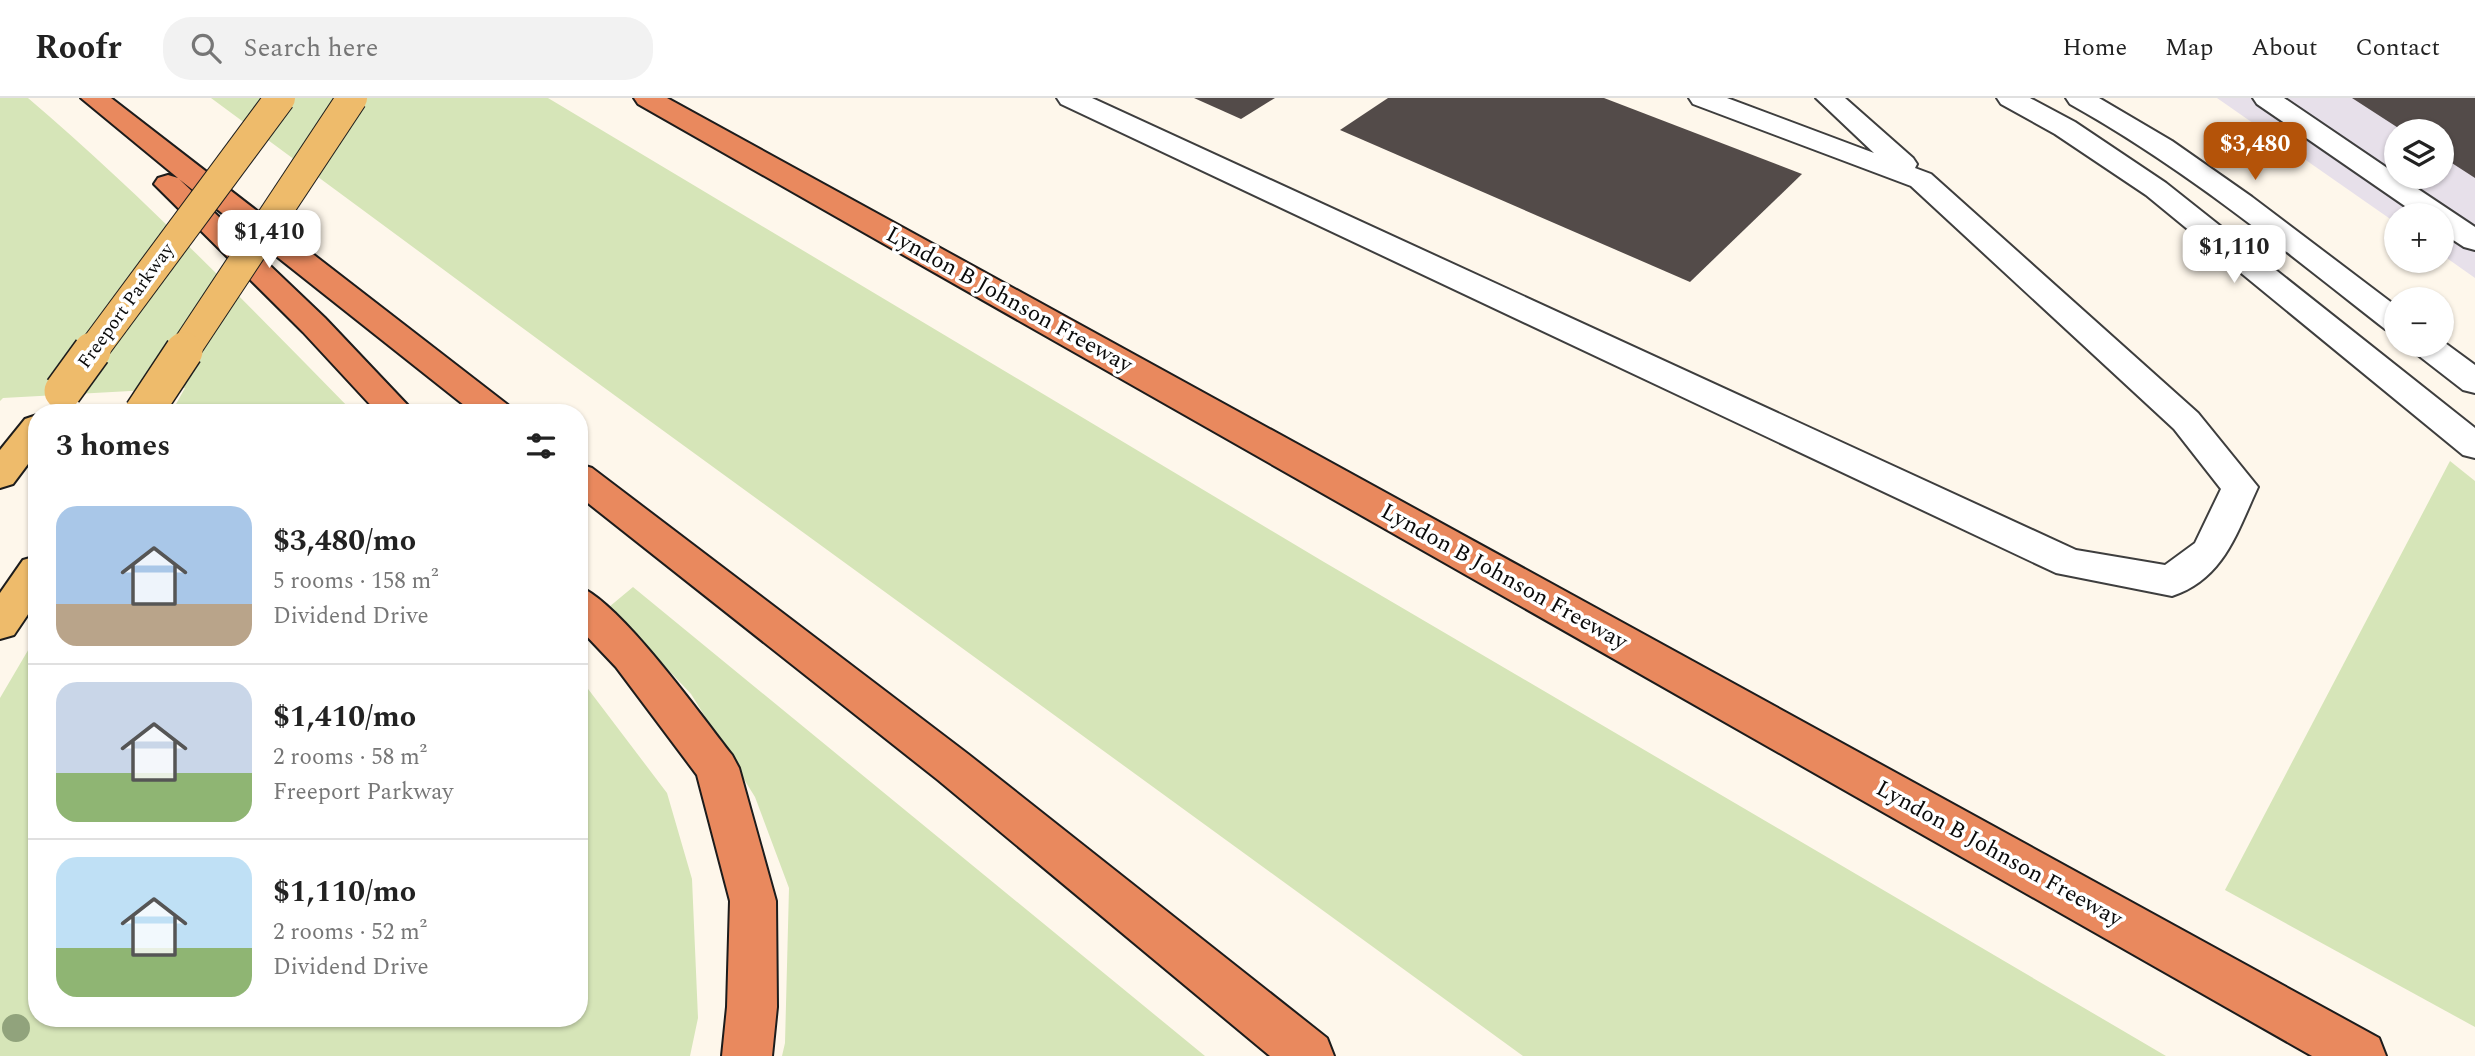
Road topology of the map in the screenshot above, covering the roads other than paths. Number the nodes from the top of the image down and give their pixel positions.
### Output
1 (78, 98) edge
2 (94, 98) edge
3 (279, 98) edge
4 (352, 98) edge
5 (647, 98) edge
6 (1070, 98) edge
7 (1702, 98) edge
8 (1829, 98) edge
9 (2010, 98) edge
10 (2079, 98) edge
11 (2266, 98) edge
12 (1921, 180) junction
13 (2419, 203) edge
14 (2454, 227) edge
15 (2475, 241) edge
16 (2384, 312) edge
17 (2442, 357) edge
18 (2475, 382) edge
19 (55, 402) edge
20 (149, 404) edge
21 (389, 404) edge
22 (485, 404) edge
23 (28, 439) edge
24 (2475, 446) edge
25 (0, 475) edge
26 (588, 484) edge
27 (28, 583) edge
28 (588, 612) edge
29 (0, 624) edge
30 (747, 1056) edge
31 (1309, 1056) edge
32 (2361, 1056) edge

1 - 21 highway
2 - 22 highway
3 - 19 main road, Freeport Parkway, bridge
4 - 20 main road, bridge
5 - 32 highway, Lyndon B Johnson Freeway
6 - 12 street
7 - 12 street
8 - 12 street
9 - 24 street
10 - 16 street
11 - 13 street
14 - 15 street
17 - 18 street
23 - 25 main road
26 - 31 highway
27 - 29 main road
28 - 30 highway

